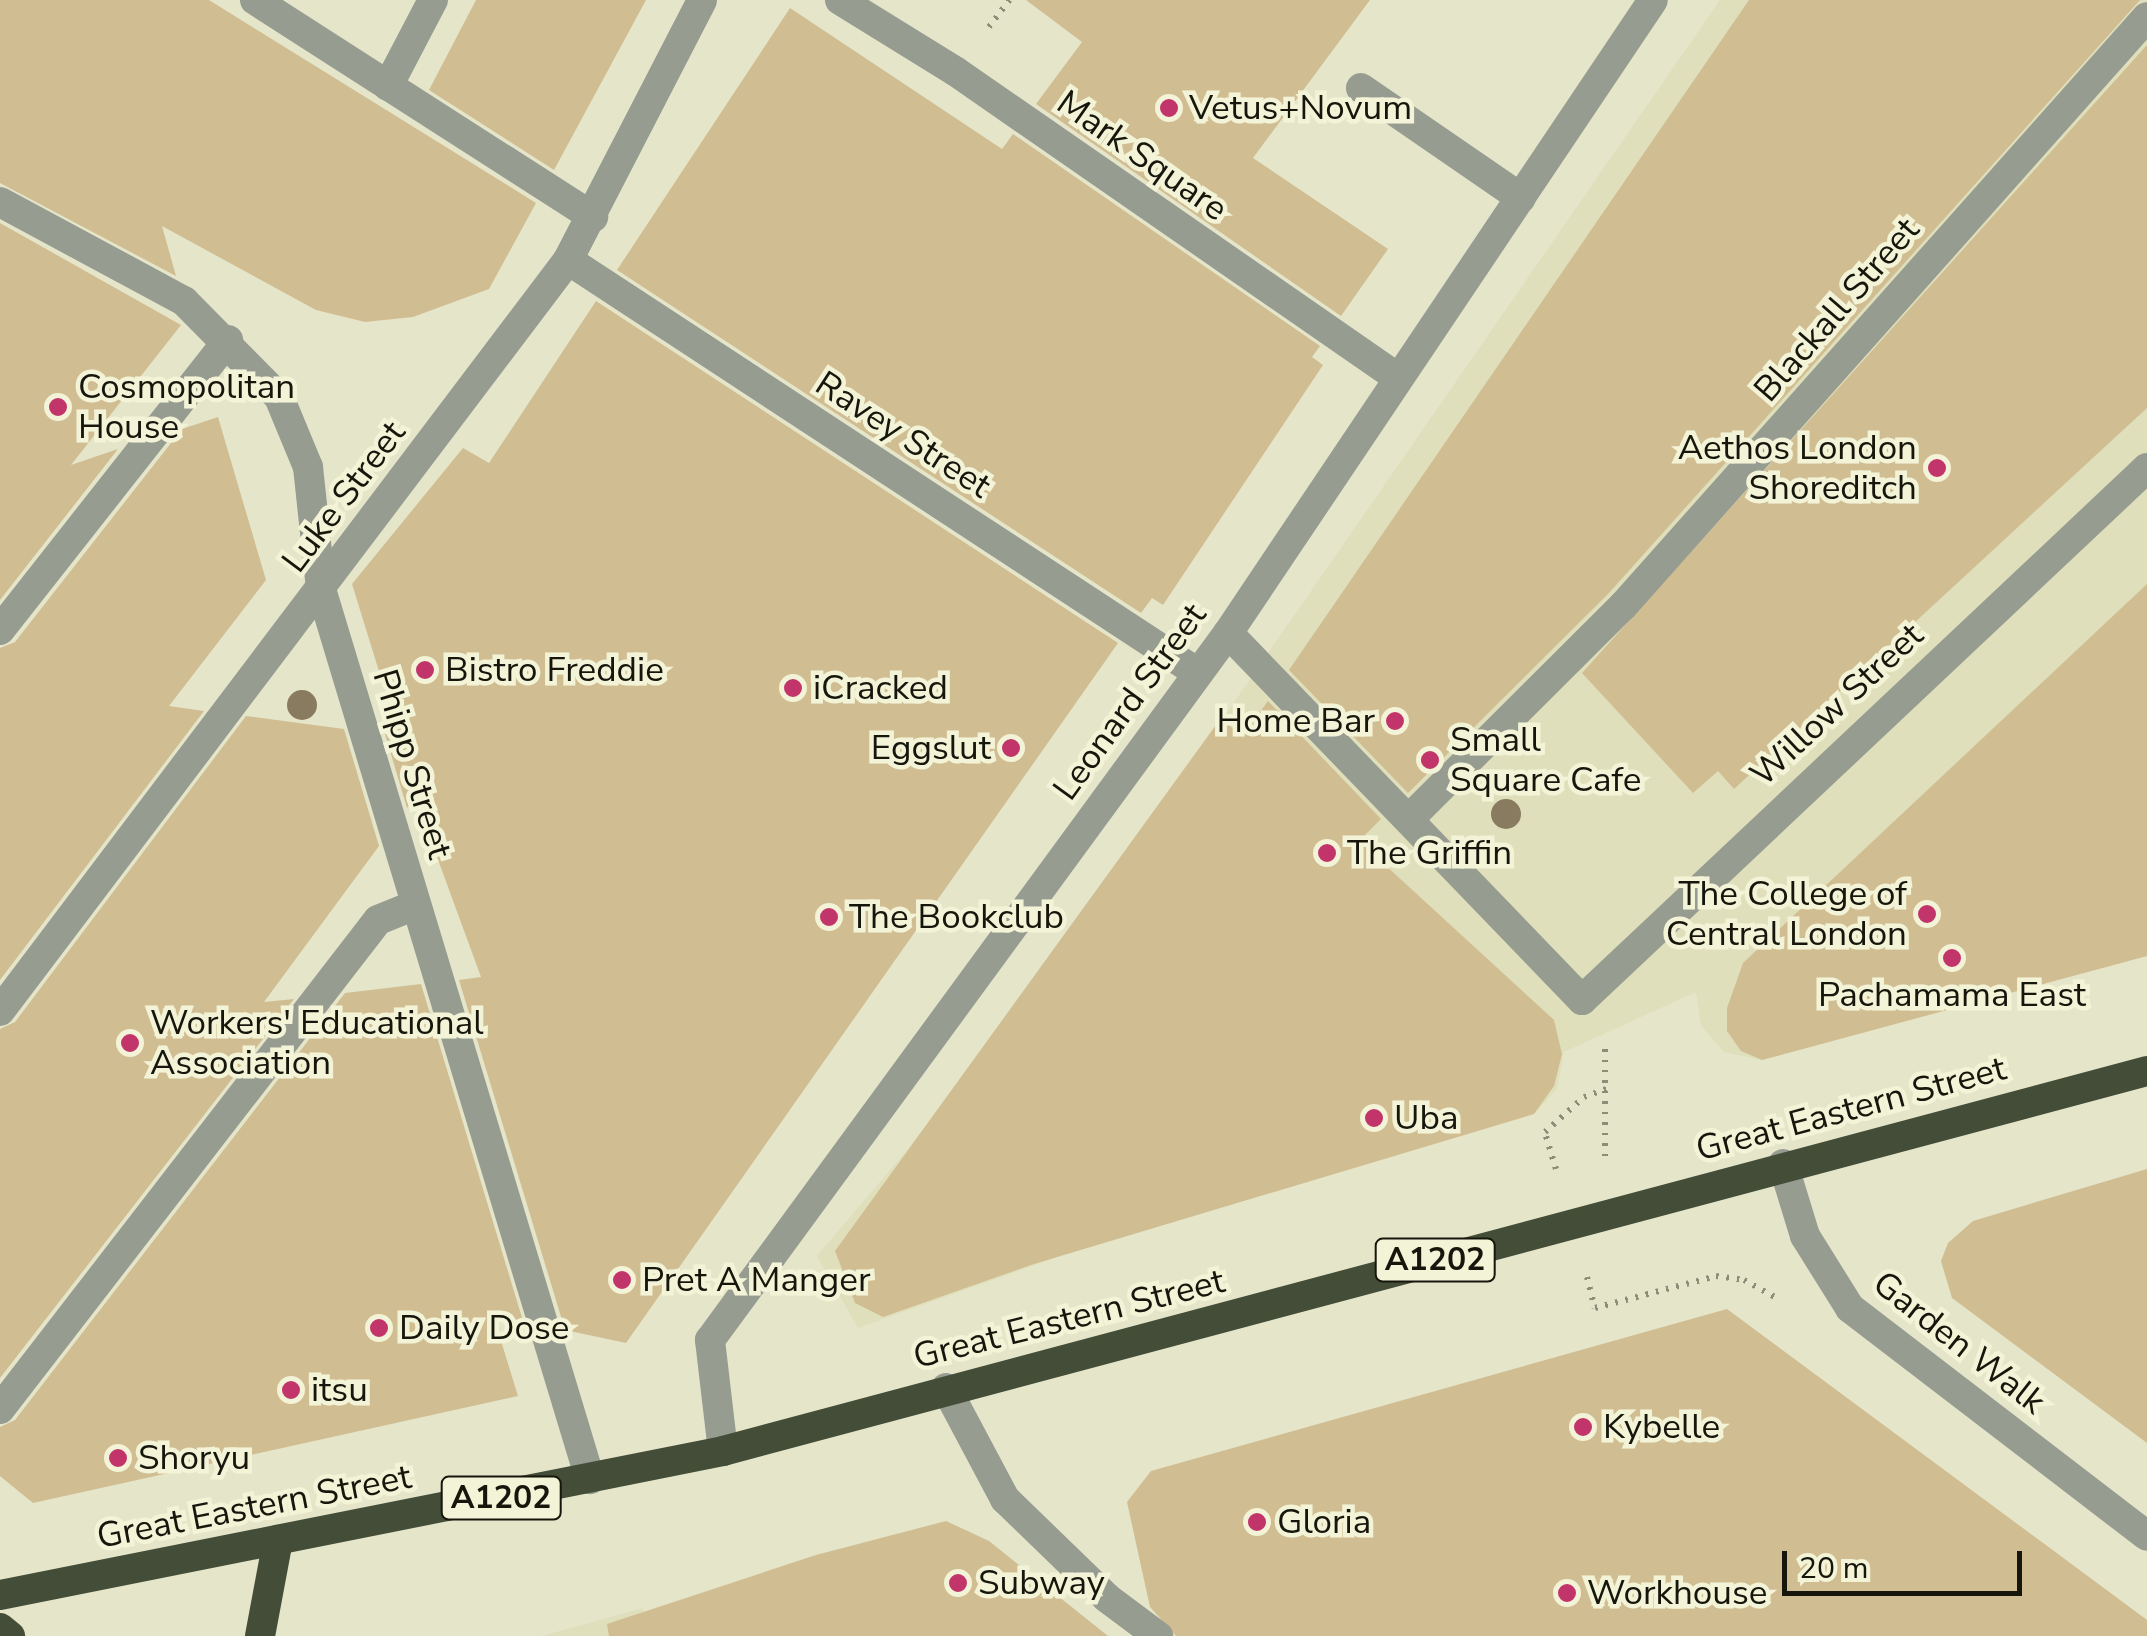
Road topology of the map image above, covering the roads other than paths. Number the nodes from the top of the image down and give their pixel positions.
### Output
1 (255, 0) edge
2 (434, 0) edge
3 (702, 0) edge
4 (840, 0) edge
5 (1653, 0) edge
6 (2147, 17) edge
7 (388, 86) junction
8 (1361, 88) dead end
9 (1521, 198) junction
10 (0, 202) edge
11 (593, 218) junction
12 (568, 260) junction
13 (228, 340) junction
14 (1398, 378) junction
15 (2147, 468) edge
16 (321, 590) junction
17 (10, 600) edge
18 (0, 630) edge
19 (1228, 633) junction
20 (1198, 673) junction
21 (1409, 819) junction
22 (415, 905) junction
23 (0, 1011) edge
24 (2147, 1071) edge
25 (1783, 1164) junction
26 (946, 1388) junction
27 (0, 1408) edge
28 (723, 1451) junction
29 (590, 1479) junction
30 (2147, 1536) edge
31 (278, 1540) junction
32 (0, 1595) edge
33 (0, 1628) edge
34 (10, 1636) edge
35 (260, 1636) edge
36 (1158, 1636) edge

1 - 7 street
2 - 7 street
3 - 11 street, Luke Street
4 - 14 street, Mark Square
5 - 9 street, Leonard Street
6 - 21 street, Blackall Street
7 - 11 street
8 - 9 street
9 - 14 street, Leonard Street
10 - 13 street, Phipp Street
11 - 12 street, Luke Street
12 - 16 street, Luke Street
12 - 20 street, Ravey Street
13 - 16 street, Phipp Street
13 - 17 street
14 - 19 street, Leonard Street
15 - 21 street, Willow Street
16 - 22 street, Phipp Street
16 - 23 street, Luke Street
17 - 18 street
19 - 20 street, Leonard Street
19 - 21 street
20 - 28 street, Leonard Street
22 - 27 street
22 - 29 street, Phipp Street
24 - 25 highway, Great Eastern Street / A1202
25 - 26 highway, Great Eastern Street / A1202
25 - 30 street, Garden Walk
26 - 28 highway, Great Eastern Street / A1202
26 - 36 street
28 - 29 highway, Great Eastern Street / A1202
29 - 31 highway, Great Eastern Street / A1202
31 - 32 highway, Great Eastern Street / A1202
31 - 35 highway
33 - 34 highway

